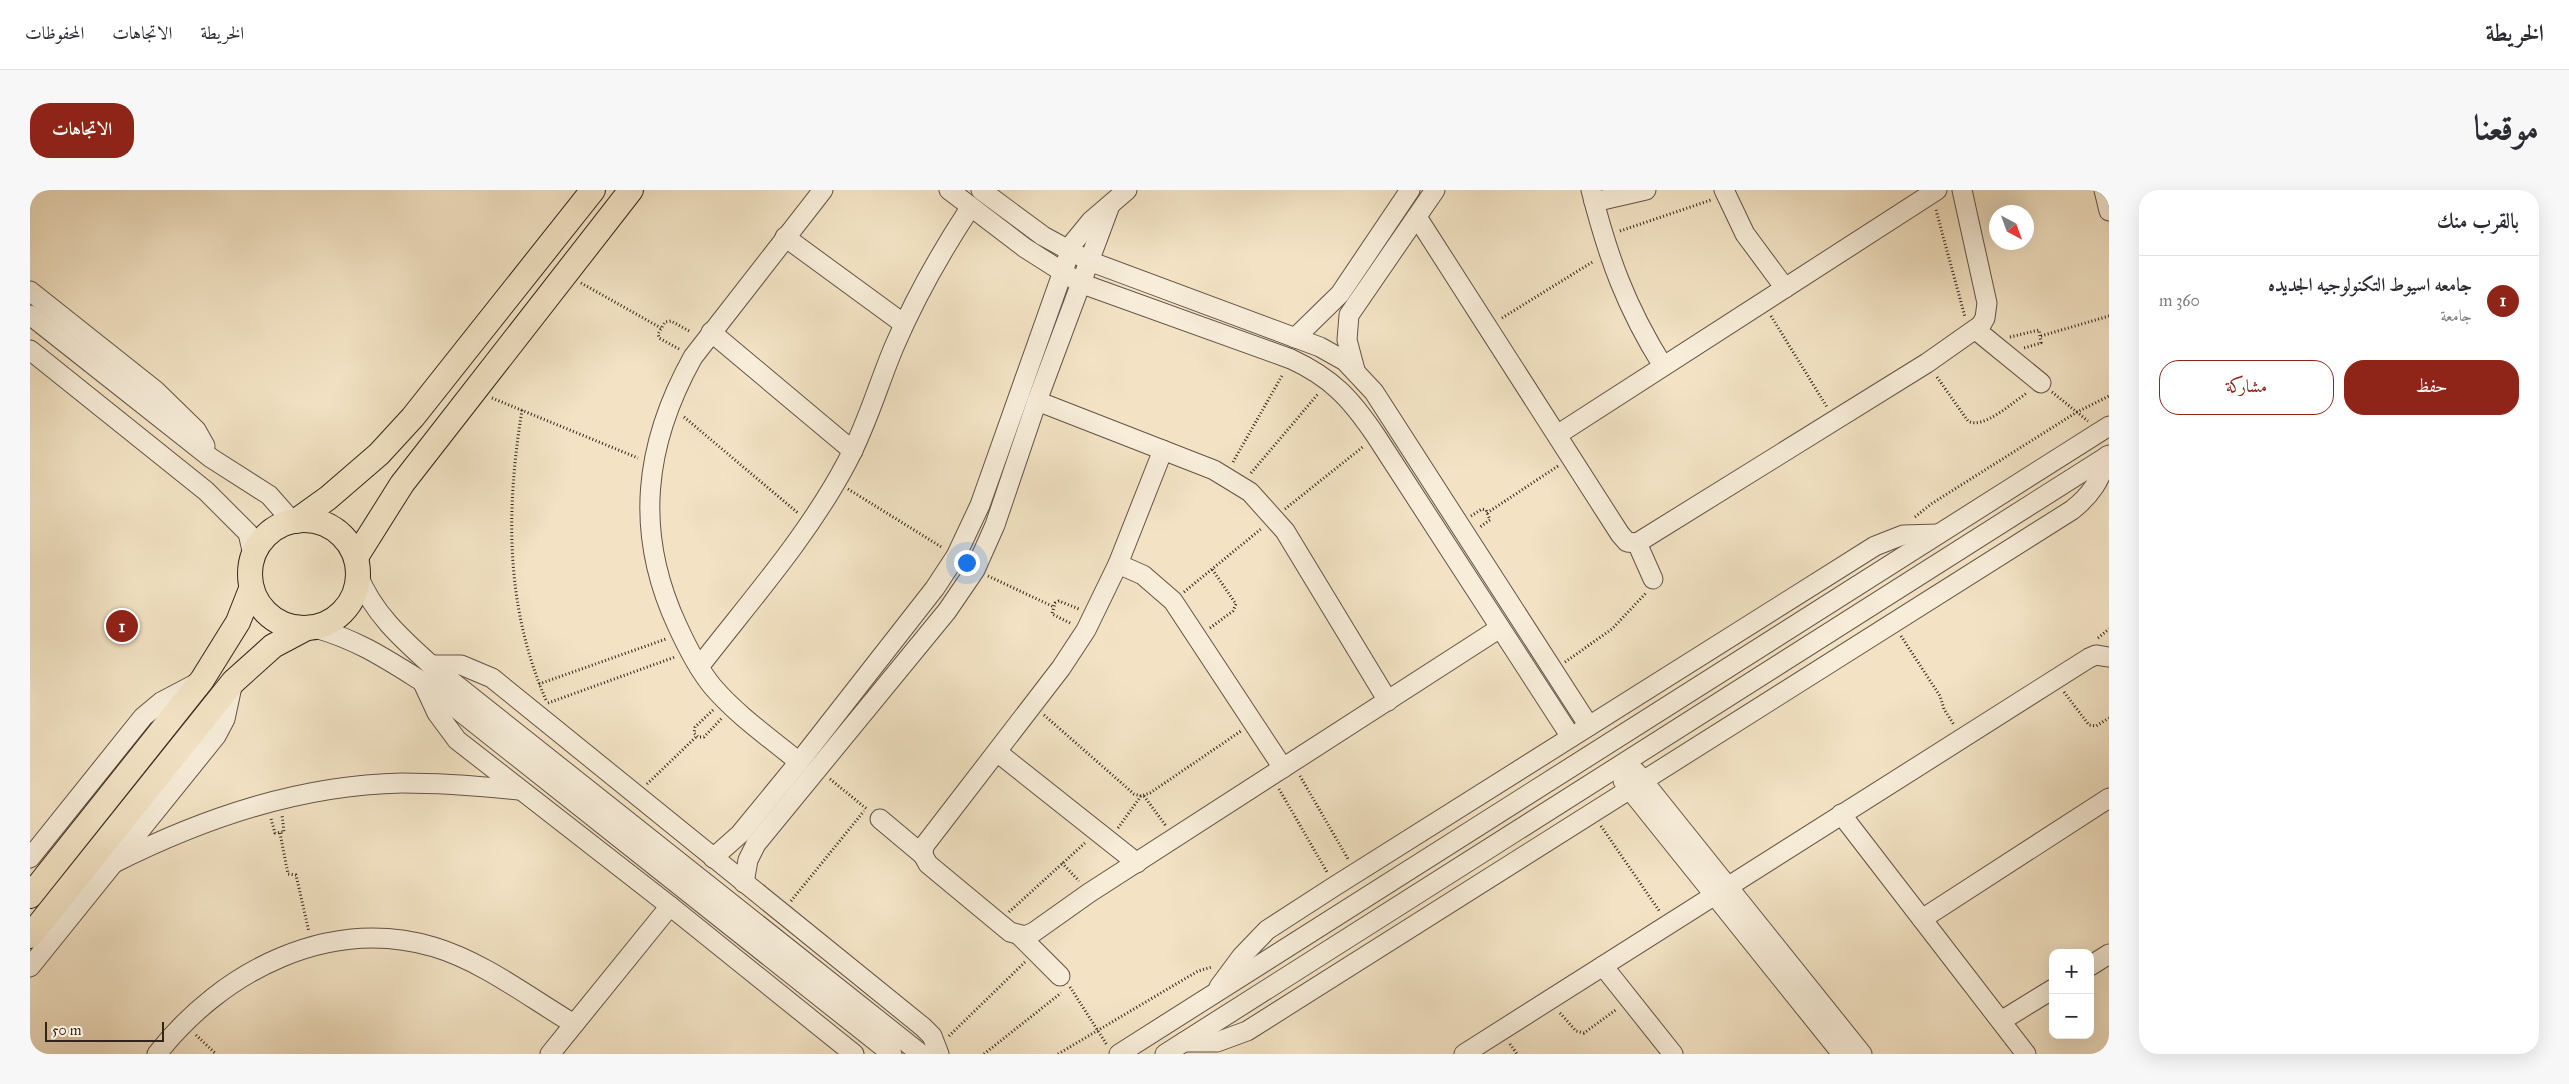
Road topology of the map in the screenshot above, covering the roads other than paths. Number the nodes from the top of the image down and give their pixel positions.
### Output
1 (593, 190) edge
2 (631, 190) edge
3 (823, 190) edge
4 (949, 190) edge
5 (981, 190) edge
6 (1127, 190) edge
7 (1410, 190) edge
8 (1435, 190) edge
9 (1646, 190) edge
10 (1962, 190) edge
11 (2104, 190) edge
12 (1725, 192) edge
13 (1935, 192) edge
14 (1592, 196) edge
15 (1112, 203) junction
16 (970, 208) junction
17 (2109, 211) edge
18 (1417, 217) junction
19 (786, 237) junction
20 (1070, 252) junction
21 (1088, 261) junction
22 (1072, 278) junction
23 (1784, 288) junction
24 (30, 291) edge
25 (30, 315) edge
26 (904, 324) junction
27 (1972, 332) junction
28 (708, 336) junction
29 (1295, 338) junction
30 (30, 350) edge
31 (1663, 366) junction
32 (1355, 370) junction
33 (2041, 383) road end
34 (1037, 401) junction
35 (2105, 428) edge
36 (1557, 435) junction
37 (1162, 450) junction
38 (853, 451) junction
39 (2108, 455) edge
40 (211, 458) junction
41 (294, 521) junction
42 (1938, 534) junction
43 (1636, 544) junction
44 (253, 555) junction
45 (1118, 564) junction
46 (357, 566) junction
47 (1652, 580) road end
48 (251, 589) junction
49 (310, 628) junction
50 (1500, 628) junction
51 (2107, 654) edge
52 (694, 659) junction
53 (427, 673) junction
54 (202, 680) junction
55 (233, 682) junction
56 (1388, 701) junction
57 (1589, 726) junction
58 (1571, 737) junction
59 (997, 752) junction
60 (799, 762) junction
61 (1621, 766) junction
62 (1282, 769) junction
63 (1636, 785) junction
64 (520, 790) junction
65 (2109, 798) edge
66 (873, 814) road end
67 (1841, 814) junction
68 (923, 856) junction
69 (30, 858) edge
70 (713, 858) junction
71 (114, 863) junction
72 (1137, 863) junction
73 (744, 883) junction
74 (1721, 891) junction
75 (30, 896) edge
76 (670, 906) junction
77 (1922, 919) junction
78 (30, 936) edge
79 (1020, 936) junction
80 (2109, 954) edge
81 (2094, 963) edge
82 (1603, 966) junction
83 (30, 967) edge
84 (1065, 981) road end
85 (2049, 991) edge
86 (1212, 996) junction
87 (2001, 1021) junction
88 (574, 1024) junction
89 (1184, 1042) junction
90 (1113, 1050) edge
91 (932, 1052) edge
92 (157, 1054) edge
93 (550, 1054) edge
94 (854, 1054) edge
95 (892, 1054) edge
96 (1165, 1054) edge
97 (1464, 1054) edge
98 (1673, 1054) edge
99 (1842, 1054) edge
100 (1862, 1054) edge
101 (2026, 1054) edge

1 - 41 main road
2 - 46 main road
3 - 19 street
4 - 16 street
5 - 20 street
6 - 15 street
7 - 29 street
8 - 18 street
9 - 14 street
10 - 27 street
11 - 17 street
12 - 23 street
13 - 23 street
14 - 31 street
15 - 20 street
15 - 21 street
16 - 22 street
16 - 26 street
18 - 32 street
18 - 36 street
19 - 26 street
19 - 28 street
20 - 21 street
20 - 22 street
21 - 22 street
21 - 29 street
22 - 34 street
22 - 50 street
22 - 60 street
23 - 31 street
24 - 40 street
25 - 40 street
26 - 38 street
27 - 33 street
27 - 43 street
28 - 38 street
28 - 52 street
29 - 32 street
30 - 44 street
31 - 36 street
32 - 57 street
34 - 37 street
34 - 73 street
35 - 42 street
36 - 43 street
37 - 45 street
37 - 56 street
38 - 52 street
39 - 61 street
39 - 63 street
40 - 41 street
41 - 44 main road
41 - 46 main road
42 - 57 street
42 - 86 street
43 - 47 street
44 - 48 main road
45 - 59 street
45 - 62 street
46 - 49 main road
46 - 53 street
48 - 49 main road
48 - 54 main road
49 - 53 street
49 - 55 main road
50 - 56 street
50 - 58 street
51 - 67 street
52 - 60 street
53 - 64 street
53 - 70 street
53 - 91 street
53 - 95 street
54 - 69 street
54 - 75 main road
55 - 71 street
55 - 78 main road
56 - 62 street
57 - 58 street
58 - 86 street
59 - 68 street
59 - 72 street
60 - 70 street
61 - 63 street
61 - 89 street
62 - 72 street
63 - 74 street
63 - 89 street
64 - 71 street
64 - 76 street
65 - 77 street
66 - 68 street
67 - 74 street
67 - 77 street
68 - 79 street
70 - 73 street
71 - 83 street
72 - 79 street
73 - 91 street
74 - 82 street
74 - 99 street
74 - 100 street
76 - 88 street
76 - 94 street
77 - 87 street
79 - 84 street
80 - 81 street
82 - 97 street
82 - 98 street
85 - 87 street
86 - 90 street
87 - 101 street
88 - 92 street
88 - 93 street
89 - 96 street

